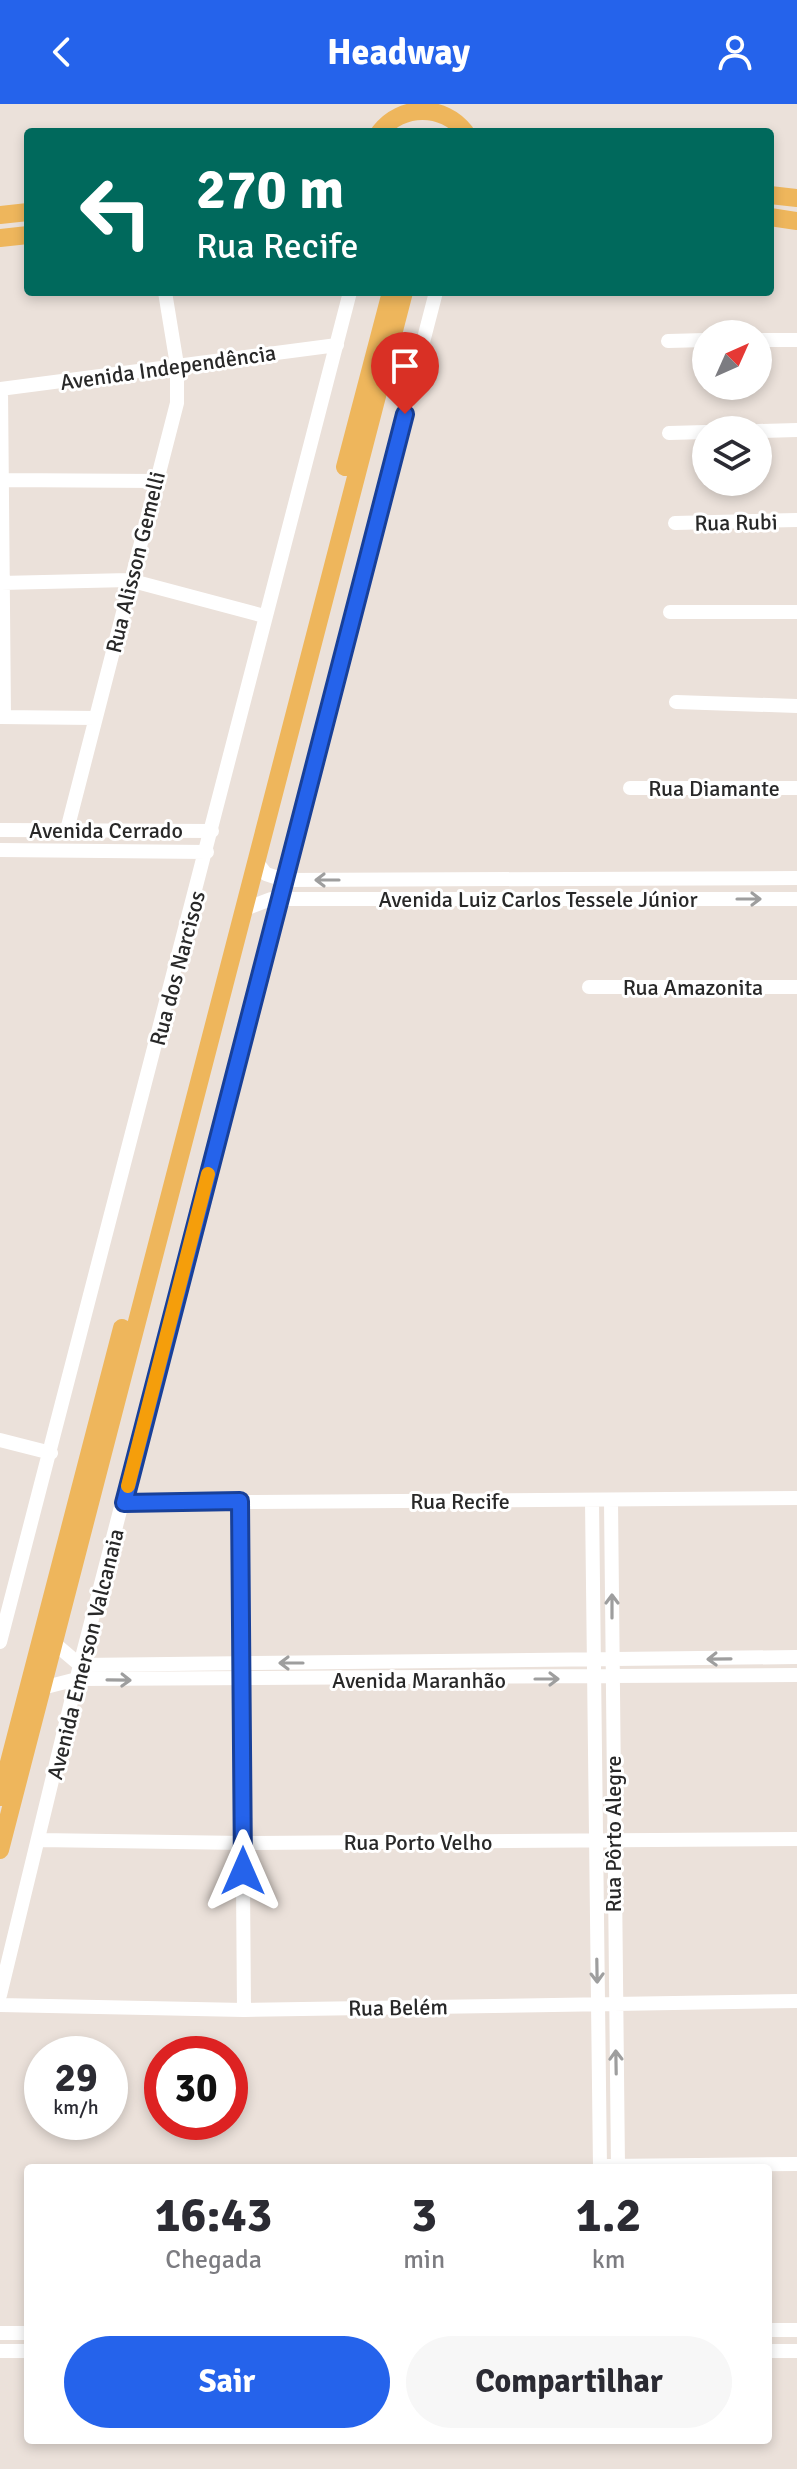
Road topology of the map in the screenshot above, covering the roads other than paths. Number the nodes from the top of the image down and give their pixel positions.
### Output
1 (461, 104) edge
2 (400, 109) edge
3 (383, 128) edge
4 (463, 128) edge
5 (774, 196) edge
6 (797, 198) edge
7 (24, 212) edge
8 (0, 215) edge
9 (774, 218) edge
10 (797, 221) edge
11 (24, 235) edge
12 (0, 238) edge
13 (166, 296) edge
14 (349, 296) edge
15 (390, 296) edge
16 (403, 296) edge
17 (435, 296) edge
18 (692, 340) edge
19 (772, 340) edge
20 (797, 340) edge
21 (668, 341) dead end
22 (337, 345) junction
23 (177, 365) junction
24 (0, 389) edge
25 (797, 430) edge
26 (772, 431) edge
27 (692, 432) edge
28 (669, 433) dead end
29 (3, 480) junction
30 (155, 481) junction
31 (797, 520) edge
32 (675, 523) dead end
33 (129, 580) junction
34 (1, 583) edge
35 (670, 612) dead end
36 (797, 612) edge
37 (264, 616) junction
38 (676, 702) dead end
39 (797, 706) edge
40 (2, 717) edge
41 (95, 718) junction
42 (630, 788) dead end
43 (797, 788) edge
44 (0, 830) edge
45 (67, 830) junction
46 (212, 831) junction
47 (0, 850) edge
48 (207, 852) junction
49 (255, 860) junction
50 (797, 878) edge
51 (284, 880) junction
52 (279, 899) junction
53 (797, 899) edge
54 (242, 910) junction
55 (589, 987) dead end
56 (797, 987) edge
57 (0, 1440) edge
58 (51, 1453) junction
59 (797, 1498) edge
60 (240, 1501) junction
61 (592, 1501) junction
62 (611, 1501) junction
63 (124, 1503) junction
64 (7, 1586) edge
65 (0, 1642) edge
66 (54, 1643) junction
67 (797, 1657) edge
68 (596, 1661) junction
69 (612, 1661) junction
70 (242, 1663) junction
71 (78, 1672) junction
72 (797, 1675) edge
73 (612, 1678) junction
74 (596, 1679) junction
75 (242, 1681) junction
76 (42, 1688) junction
77 (0, 1797) edge
78 (797, 1839) edge
79 (39, 1840) junction
80 (595, 1840) junction
81 (613, 1840) junction
82 (243, 1843) junction
83 (0, 1850) edge
84 (614, 1938) junction
85 (596, 1939) junction
86 (0, 1995) edge
87 (797, 2001) edge
88 (597, 2003) junction
89 (615, 2003) junction
90 (0, 2005) edge
91 (244, 2010) junction
92 (616, 2098) junction
93 (599, 2099) junction
94 (600, 2164) edge
95 (618, 2164) edge
96 (772, 2164) edge
97 (797, 2164) edge
98 (772, 2330) edge
99 (797, 2330) edge
100 (0, 2333) edge
101 (24, 2333) edge
102 (0, 2351) edge
103 (24, 2351) edge
104 (772, 2351) edge
105 (797, 2351) edge

1 - 4 main road
2 - 3 main road
2 - 4 main road
5 - 6 main road
7 - 8 main road
9 - 10 main road
11 - 12 main road
13 - 23 street, Rua Alisson Gemelli
14 - 22 street, Rua dos Narcisos
15 - 77 main road
16 - 49 main road
17 - 51 street, Avenida Emerson Valcanaia
18 - 21 street
19 - 20 street
22 - 23 street, Avenida Independência
22 - 37 street, Rua dos Narcisos
23 - 24 street, Avenida Independência
23 - 30 street, Rua Alisson Gemelli
24 - 29 street
25 - 26 street
27 - 28 street
29 - 30 street
29 - 34 street
30 - 33 street, Rua Alisson Gemelli
31 - 32 street, Rua Rubi
33 - 34 street
33 - 37 street
33 - 41 street, Rua Alisson Gemelli
34 - 40 street
35 - 36 street
37 - 46 street, Rua dos Narcisos
38 - 39 street
40 - 41 street
41 - 45 street, Rua Alisson Gemelli
42 - 43 street, Rua Diamante
44 - 45 street, Avenida Cerrado
45 - 46 street, Avenida Cerrado
46 - 48 street, Rua dos Narcisos
47 - 48 street, Avenida Cerrado
48 - 58 street, Rua dos Narcisos
49 - 51 street
49 - 54 main road
50 -> 51 street, Avenida Luiz Carlos Tessele Júnior
51 - 52 street, Avenida Emerson Valcanaia
52 -> 53 street, Avenida Luiz Carlos Tessele Júnior
52 - 54 street, Avenida Luiz Carlos Tessele Júnior
52 - 63 street, Avenida Emerson Valcanaia
54 - 66 main road
55 - 56 street, Rua Amazonita
57 - 58 street
58 - 64 street, Rua dos Narcisos
59 - 62 street, Rua Recife
60 - 61 street, Rua Recife
60 - 63 street, Rua Recife
60 - 70 street
61 - 62 street, Rua Recife
61 - 68 street, Rua Pôrto Alegre
69 -> 62 street, Rua Pôrto Alegre
63 - 71 street, Avenida Emerson Valcanaia
64 - 65 street, Rua dos Narcisos
66 - 71 street
66 - 76 main road
67 -> 69 street, Avenida Maranhão
68 - 69 street, Avenida Maranhão
68 -> 70 street, Avenida Maranhão
68 - 74 street, Rua Pôrto Alegre
69 - 73 street, Rua Pôrto Alegre
70 - 71 street, Avenida Maranhão
70 - 75 street
71 -> 75 street, Avenida Maranhão
71 - 76 street, Avenida Maranhão
71 - 79 street, Avenida Emerson Valcanaia
72 - 73 street, Avenida Maranhão
73 - 74 street, Avenida Maranhão
73 - 81 street, Rua Pôrto Alegre
75 -> 74 street, Avenida Maranhão
74 - 80 street, Rua Pôrto Alegre
75 - 82 street
76 - 83 main road
78 - 81 street, Rua Porto Velho
79 - 82 street, Rua Porto Velho
79 - 86 street, Avenida Emerson Valcanaia
80 - 81 street, Rua Porto Velho
80 - 82 street, Rua Porto Velho
80 - 85 street, Rua Pôrto Alegre
81 - 84 street, Rua Pôrto Alegre
82 - 91 street
84 - 85 street
84 - 89 street, Rua Pôrto Alegre
85 -> 88 street, Rua Pôrto Alegre
87 - 89 street, Rua Belém
88 - 89 street, Rua Belém
88 - 91 street, Rua Belém
88 - 93 street, Rua Pôrto Alegre
92 -> 89 street, Rua Pôrto Alegre
90 - 91 street, Rua Belém
92 - 93 street
92 - 95 street, Rua Pôrto Alegre
93 - 94 street, Rua Pôrto Alegre
96 - 97 street
98 - 99 street
100 - 101 street
102 - 103 street
104 - 105 street

